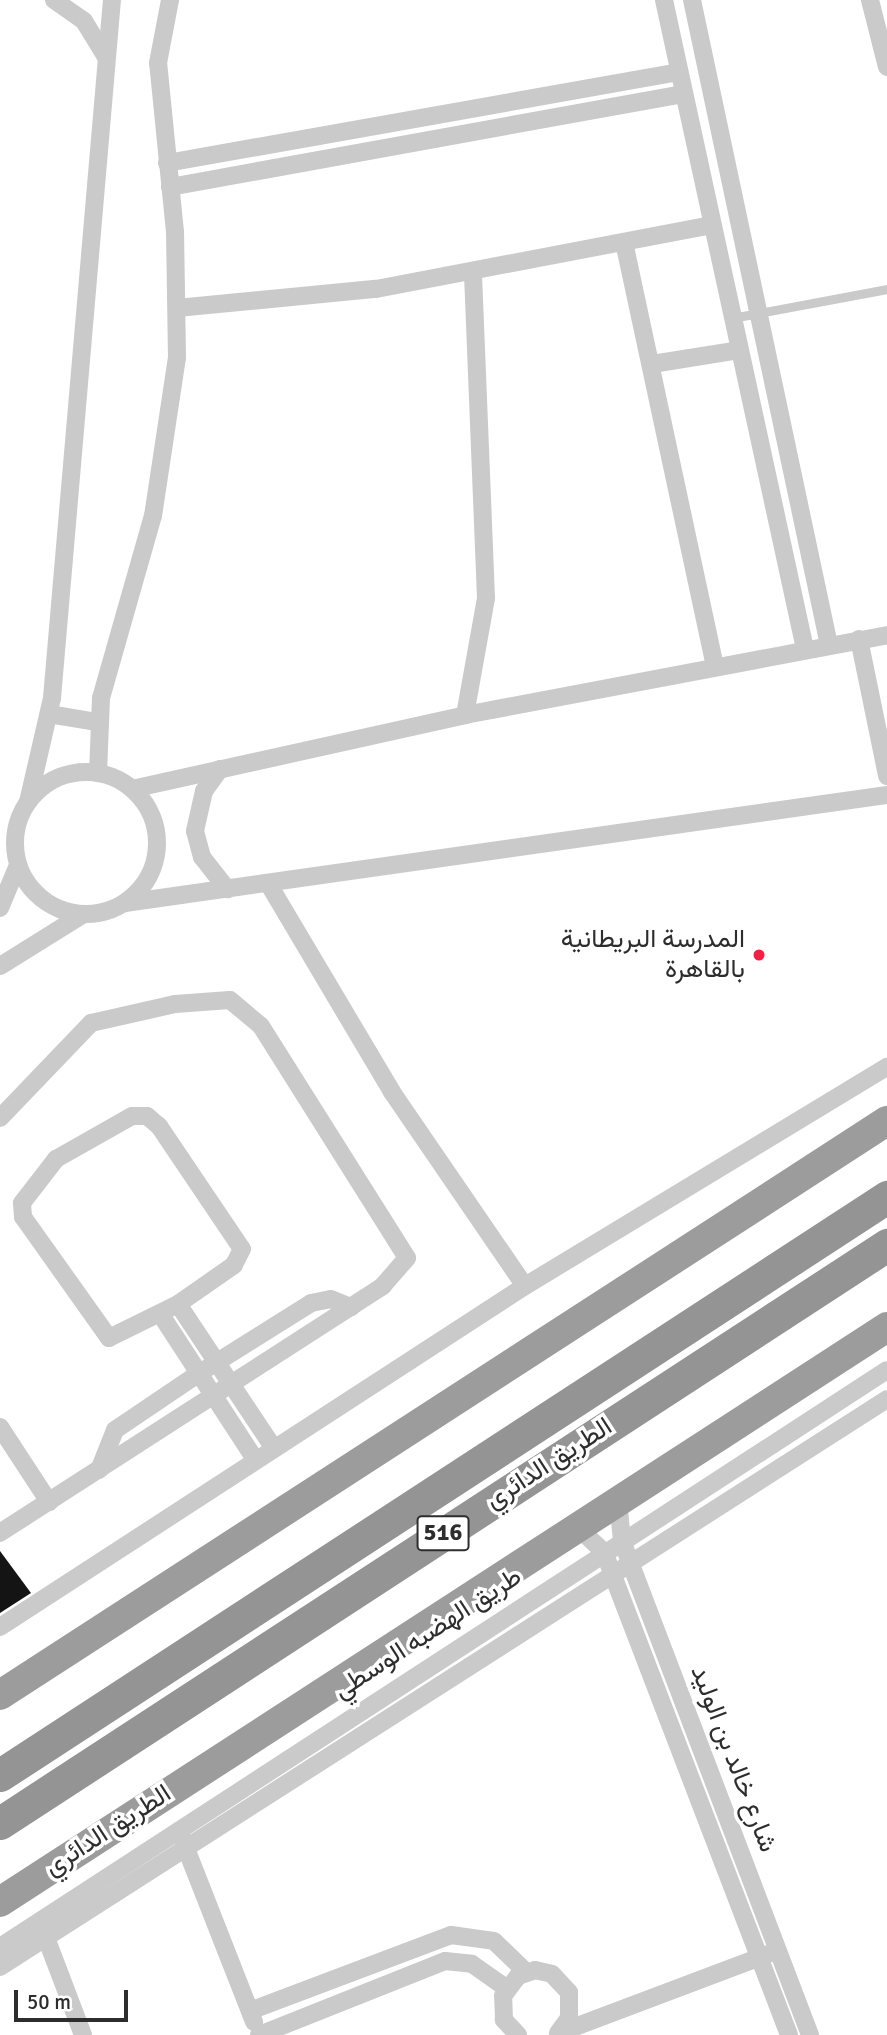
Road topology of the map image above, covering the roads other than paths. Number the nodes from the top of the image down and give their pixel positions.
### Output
1 (54, 0) edge
2 (112, 0) edge
3 (170, 0) edge
4 (664, 0) edge
5 (692, 0) edge
6 (870, 0) edge
7 (106, 57) junction
8 (887, 67) edge
9 (679, 72) junction
10 (683, 94) junction
11 (167, 163) junction
12 (170, 187) junction
13 (710, 225) junction
14 (624, 242) junction
15 (473, 272) junction
16 (887, 289) edge
17 (177, 308) junction
18 (759, 313) junction
19 (732, 318) junction
20 (739, 350) junction
21 (652, 364) junction
22 (887, 635) edge
23 (859, 639) junction
24 (829, 645) junction
25 (805, 649) junction
26 (715, 666) junction
27 (49, 714) junction
28 (465, 715) junction
29 (97, 722) junction
30 (220, 769) junction
31 (98, 773) junction
32 (887, 776) edge
33 (132, 789) junction
34 (887, 795) edge
35 (28, 802) junction
36 (7, 842) edge
37 (18, 865) junction
38 (268, 883) junction
39 (227, 889) junction
40 (125, 903) junction
41 (0, 908) edge
42 (82, 915) junction
43 (4, 954) edge
44 (887, 1067) edge
45 (0, 1118) edge
46 (887, 1121) edge
47 (887, 1197) edge
48 (887, 1245) edge
49 (525, 1286) junction
50 (178, 1304) junction
51 (351, 1307) junction
52 (161, 1315) junction
53 (887, 1328) edge
54 (216, 1362) junction
55 (887, 1370) edge
56 (198, 1374) junction
57 (230, 1384) junction
58 (213, 1395) junction
59 (887, 1399) edge
60 (0, 1427) edge
61 (273, 1447) junction
62 (255, 1459) junction
63 (99, 1470) junction
64 (618, 1499) junction
65 (49, 1502) junction
66 (575, 1525) junction
67 (0, 1532) edge
68 (622, 1541) junction
69 (604, 1552) junction
70 (630, 1562) junction
71 (612, 1573) junction
72 (0, 1627) edge
73 (0, 1695) edge
74 (0, 1775) edge
75 (0, 1823) edge
76 (181, 1835) junction
77 (0, 1902) edge
78 (46, 1935) junction
79 (0, 1947) edge
80 (778, 1951) junction
81 (760, 1957) junction
82 (0, 1967) edge
83 (526, 1972) junction
84 (506, 1988) junction
85 (250, 2011) junction
86 (516, 2034) edge
87 (557, 2034) edge
88 (83, 2035) edge
89 (259, 2035) edge
90 (789, 2035) edge
91 (810, 2035) edge

1 - 7 street
2 - 7 street
3 - 11 street
4 - 9 street
5 - 18 street
6 - 8 street
7 - 27 street
9 - 10 street
9 - 11 street
10 - 12 street
10 - 13 street
11 - 12 street
12 - 17 street
13 - 14 street
13 - 19 street
14 - 15 street
14 - 21 street
15 - 17 street
15 - 28 street
16 - 18 lane
17 - 29 street
18 - 19 lane
18 - 24 street
19 - 20 street
20 - 21 street
20 - 25 street
21 - 26 street
22 - 23 street
23 - 24 street
23 - 32 street
24 - 25 street
25 - 26 street
26 - 28 street
27 - 29 street
27 - 35 street
28 - 30 street
29 - 31 street
30 - 33 street
30 - 39 street
31 - 33 street
31 - 35 street
33 - 40 street
34 - 38 street
35 - 36 street
36 - 37 street
37 - 41 street
37 - 42 street
38 - 39 street
38 - 49 street
39 - 40 street
40 - 42 street
42 - 43 street
44 - 49 street
45 - 51 street
46 - 73 highway
47 - 74 highway, الطريق الدائري / 516
48 - 75 highway, الطريق الدائري / 516
49 - 61 street
50 - 52 street
50 - 52 street
50 - 54 street
51 - 54 street
51 - 57 street
52 - 56 street
53 - 64 highway, الطريق الدائري / 516
54 - 56 street
54 - 57 street
55 - 68 street, طريق الهضبه الوسطي
56 - 58 street
56 - 63 street
57 - 58 street
57 - 61 street
58 - 62 street
58 - 63 street
59 - 70 street, طريق الهضبه الوسطي
60 - 65 street
61 - 62 street
62 - 72 street
63 - 65 street
64 - 66 highway, الطريق الدائري / 516
64 - 68 street, شارع خالد بن الوليد
65 - 67 street
66 - 69 street, شارع خالد بن الوليد
66 - 77 highway, الطريق الدائري / 516
68 - 69 street, طريق الهضبه الوسطي
68 - 70 street, شارع خالد بن الوليد
69 - 71 street, شارع خالد بن الوليد
69 - 76 street, طريق الهضبه الوسطي
70 - 71 street, طريق الهضبه الوسطي
70 - 80 street, شارع خالد بن الوليد
71 - 76 street, طريق الهضبه الوسطي
71 - 81 street, شارع خالد بن الوليد
76 - 78 street, طريق الهضبه الوسطي
76 - 79 street, طريق الهضبه الوسطي
76 - 85 street
78 - 82 street, طريق الهضبه الوسطي
78 - 88 street
80 - 81 street
80 - 91 street, شارع خالد بن الوليد
81 - 87 street
81 - 90 street, شارع خالد بن الوليد
83 - 84 street
83 - 85 street
83 - 87 street
84 - 86 street
84 - 89 street
85 - 89 street

